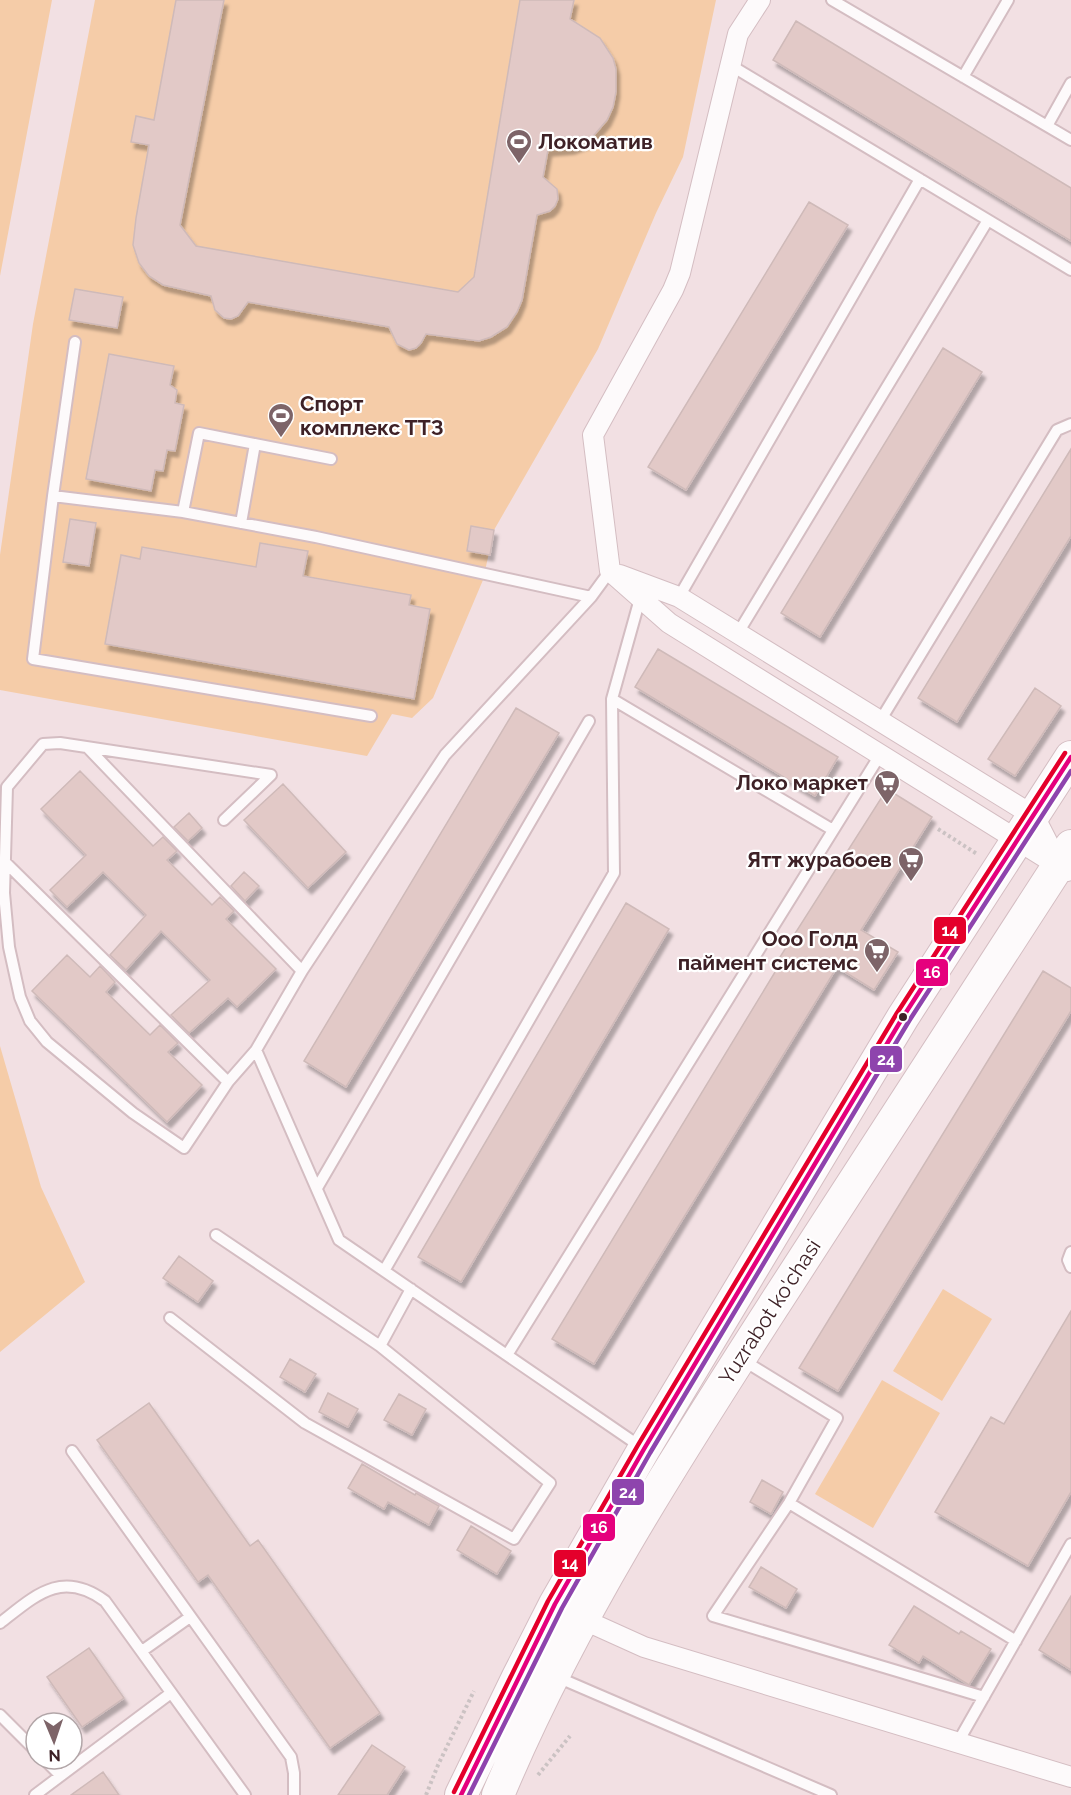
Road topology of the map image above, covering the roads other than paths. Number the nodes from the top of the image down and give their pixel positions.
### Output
1 (760, 0) edge
2 (832, 0) edge
3 (1008, 0) edge
4 (730, 66) junction
5 (963, 77) junction
6 (1071, 83) edge
7 (1047, 126) junction
8 (1071, 140) edge
9 (920, 179) junction
10 (988, 220) junction
11 (1071, 270) edge
12 (75, 342) dead end
13 (1071, 424) edge
14 (255, 444) junction
15 (331, 459) dead end
16 (53, 496) junction
17 (183, 512) junction
18 (241, 523) junction
19 (610, 571) junction
20 (642, 591) junction
21 (591, 597) junction
22 (679, 597) junction
23 (738, 633) junction
24 (612, 699) junction
25 (371, 716) dead end
26 (880, 721) junction
27 (589, 722) dead end
28 (88, 748) junction
29 (880, 755) junction
30 (1071, 757) edge
31 (224, 820) dead end
32 (1026, 828) junction
33 (833, 830) junction
34 (1067, 861) edge
35 (5, 862) junction
36 (302, 971) junction
37 (256, 1050) junction
38 (228, 1082) junction
39 (316, 1188) junction
40 (216, 1235) dead end
41 (1071, 1252) edge
42 (1071, 1267) edge
43 (384, 1271) junction
44 (411, 1289) junction
45 (170, 1318) dead end
46 (380, 1346) junction
47 (507, 1355) junction
48 (740, 1358) junction
49 (644, 1449) junction
50 (72, 1451) dead end
51 (789, 1503) junction
52 (1071, 1544) edge
53 (190, 1617) junction
54 (582, 1619) junction
55 (0, 1623) edge
56 (1016, 1641) junction
57 (142, 1651) junction
58 (554, 1676) junction
59 (171, 1693) junction
60 (984, 1697) junction
61 (0, 1715) edge
62 (24, 1739) edge
63 (958, 1742) junction
64 (56, 1771) edge
65 (60, 1775) junction
66 (1071, 1777) edge
67 (35, 1795) edge
68 (245, 1795) edge
69 (294, 1795) edge
70 (461, 1795) edge
71 (498, 1795) edge
72 (831, 1795) edge

1 - 4 street
2 - 5 lane
3 - 5 lane
4 - 9 lane
4 - 19 street
5 - 7 lane
6 - 7 lane
7 - 8 lane
9 - 10 lane
9 - 22 lane
10 - 11 lane
10 - 23 lane
12 - 16 lane
13 - 26 lane
14 - 15 lane
14 - 17 lane
14 - 18 lane
16 - 17 lane
16 - 25 lane
17 - 18 lane
18 - 21 lane
19 - 20 street
19 - 21 lane
20 - 22 street
20 - 24 lane
20 - 29 street
21 - 36 lane
22 - 23 street
23 - 26 street
24 - 33 lane
24 - 43 lane
26 - 32 street
27 - 39 lane
28 - 31 lane
28 - 35 lane
28 - 36 lane
29 - 32 street
29 - 33 lane
30 - 32 main road, Yuzrabot ko'chasi
32 - 34 street
32 - 34 street
32 - 49 main road, Yuzrabot ko'chasi
33 - 47 lane
34 - 48 main road, Yuzrabot ko'chasi
35 - 38 lane
35 - 38 lane
36 - 37 lane
37 - 38 lane
37 - 39 lane
39 - 43 lane
40 - 46 lane
41 - 42 lane
43 - 44 lane
44 - 46 lane
44 - 47 lane
45 - 46 lane
47 - 49 lane
48 - 51 lane
48 - 54 main road, Yuzrabot ko'chasi
49 - 70 main road, Yuzrabot ko'chasi
50 - 53 lane
51 - 56 lane
51 - 60 lane
52 - 56 lane
53 - 57 lane
53 - 69 lane
54 - 58 main road, Yuzrabot ko'chasi
54 - 63 street
55 - 57 lane
56 - 60 lane
57 - 59 lane
58 - 71 main road, Yuzrabot ko'chasi
58 - 72 lane
59 - 65 lane
59 - 68 lane
60 - 63 lane
61 - 62 lane
63 - 66 street
64 - 65 lane
65 - 67 lane

